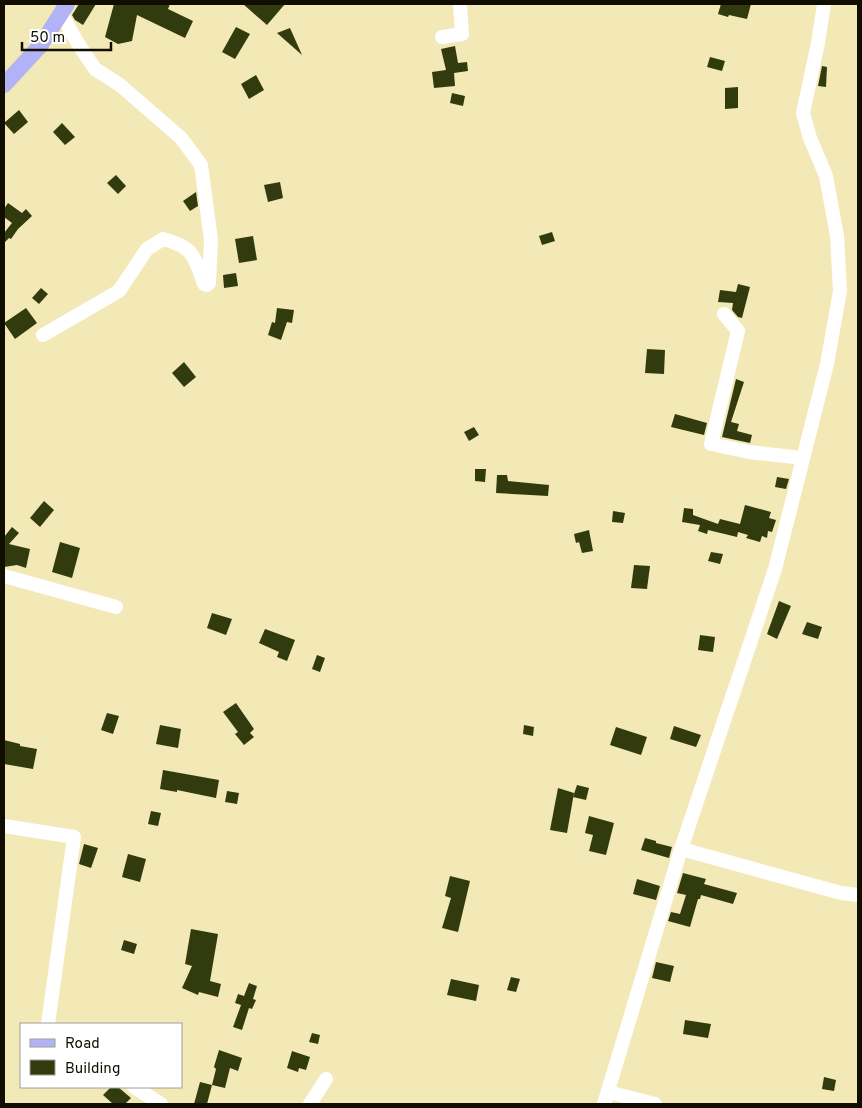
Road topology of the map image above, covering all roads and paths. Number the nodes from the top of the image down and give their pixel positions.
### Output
1 (460, 4) edge
2 (824, 4) edge
3 (64, 8) edge
4 (442, 37) dead end
5 (4, 85) edge
6 (724, 314) dead end
7 (43, 335) dead end
8 (803, 458) junction
9 (4, 576) edge
10 (116, 607) dead end
11 (4, 826) edge
12 (681, 849) junction
13 (858, 895) edge
14 (48, 1023) edge
15 (326, 1079) dead end
16 (136, 1088) edge
17 (606, 1098) edge
18 (160, 1104) edge
19 (310, 1104) edge
20 (655, 1104) edge

1 - 4 street
2 - 8 street
3 - 5 main road
3 - 7 street
6 - 8 street
8 - 12 street
9 - 10 street
11 - 14 street
12 - 13 street
12 - 17 street
15 - 19 street
16 - 18 street
17 - 20 street

